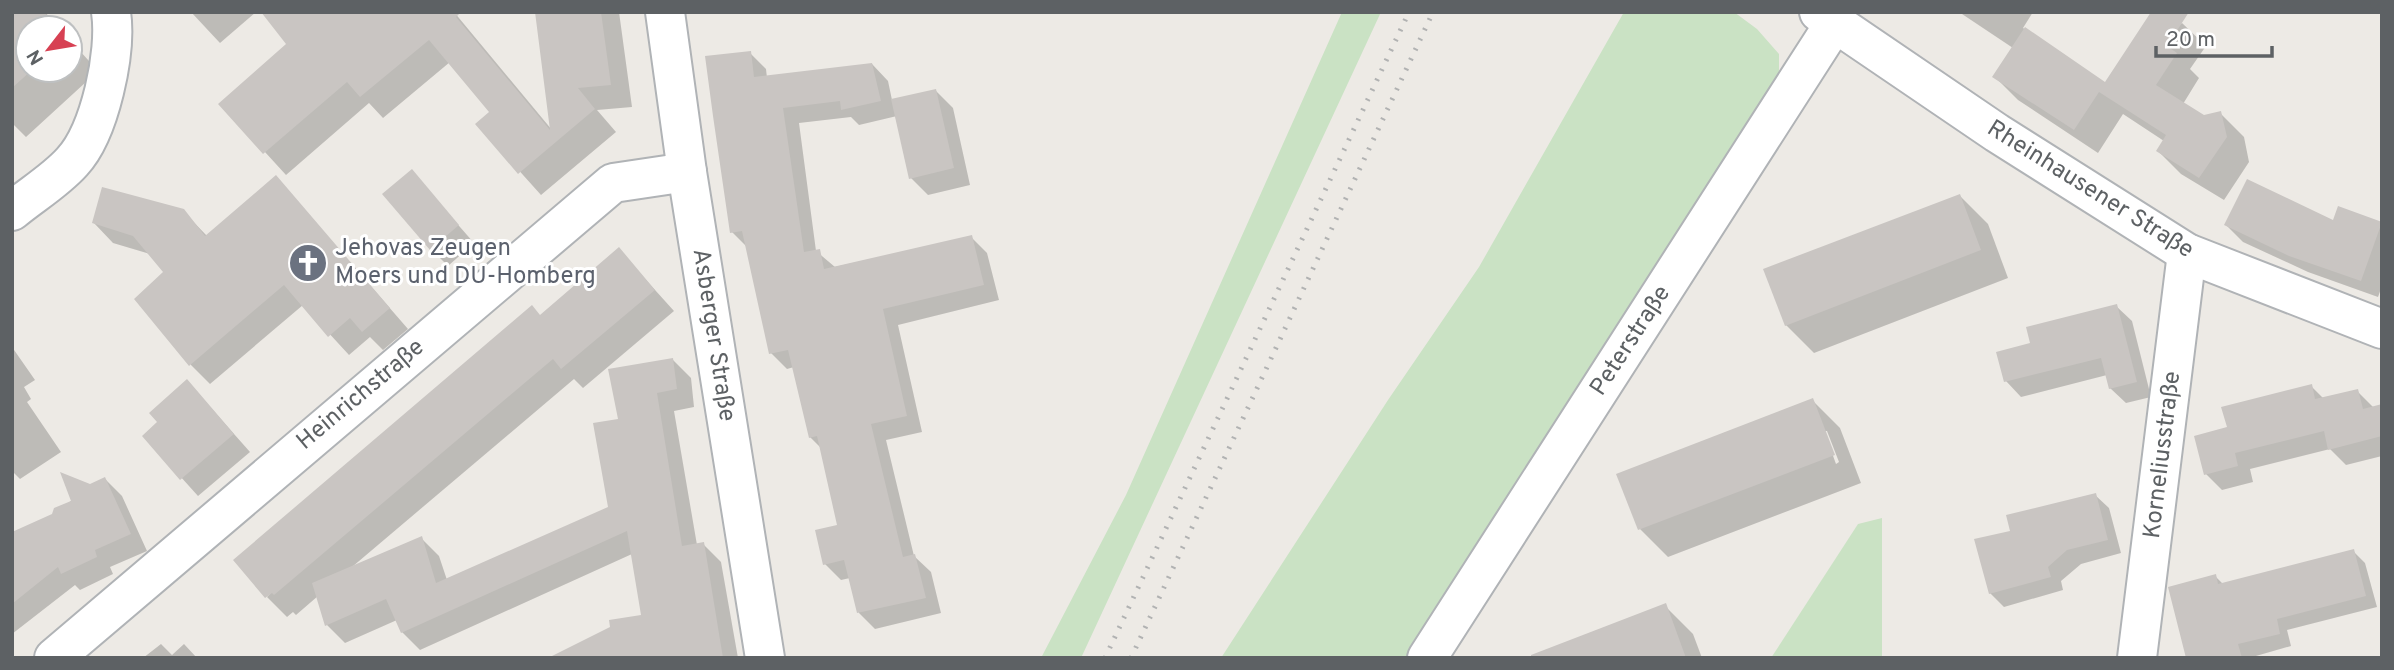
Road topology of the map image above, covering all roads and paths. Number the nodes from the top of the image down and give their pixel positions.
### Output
1 (111, 12) edge
2 (665, 12) edge
3 (1826, 18) edge
4 (687, 172) junction
5 (12, 211) edge
6 (2187, 253) junction
7 (2382, 329) edge
8 (54, 658) edge
9 (765, 658) edge
10 (1427, 658) edge
11 (2137, 658) edge

1 - 5 street
2 - 4 street, Asberger Straße
3 - 6 street, Rheinhausener Straße
3 - 10 street, Peterstraße
4 - 8 street, Heinrichstraße
4 - 9 street, Asberger Straße
6 - 7 street, Rheinhausener Straße
6 - 11 street, Korneliusstraße

